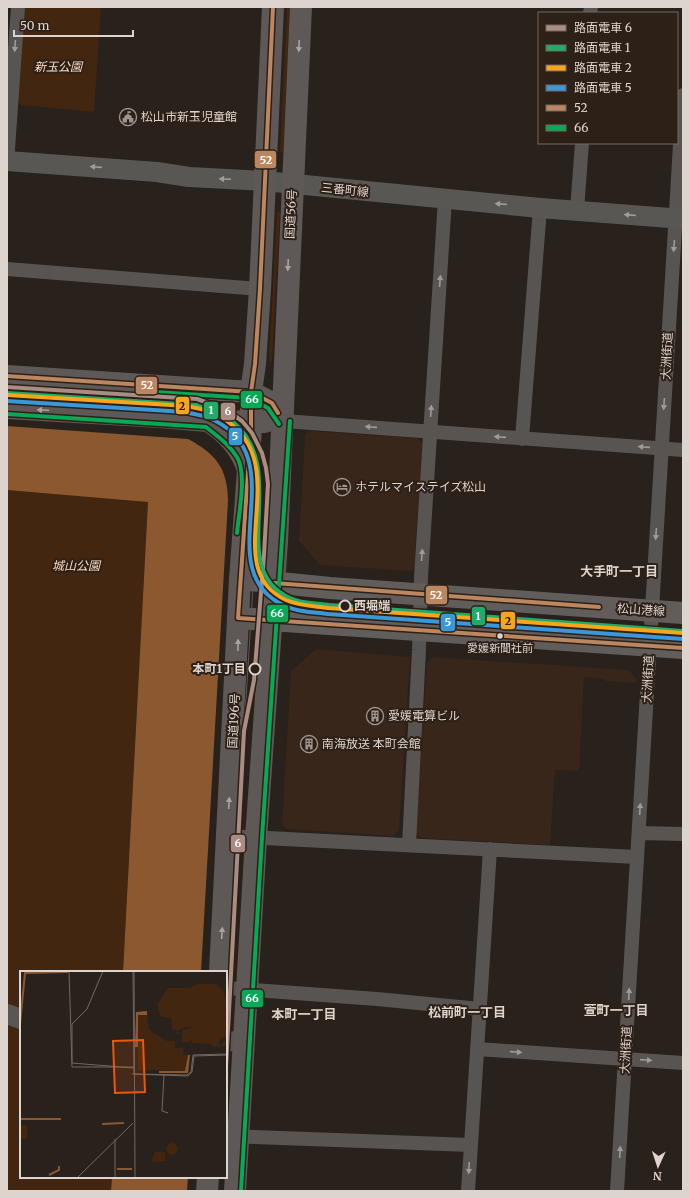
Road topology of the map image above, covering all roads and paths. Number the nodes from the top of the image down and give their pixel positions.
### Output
1 (18, 7) edge
2 (274, 7) edge
3 (301, 7) edge
4 (683, 95) edge
5 (582, 144) edge
6 (7, 162) edge
7 (264, 181) junction
8 (292, 184) junction
9 (445, 199) junction
10 (540, 208) junction
11 (577, 210) junction
12 (679, 219) edge
13 (7, 269) edge
14 (260, 289) junction
15 (7, 376) edge
16 (251, 392) junction
17 (7, 408) edge
18 (284, 421) junction
19 (208, 422) junction
20 (251, 422) junction
21 (430, 432) junction
22 (522, 439) junction
23 (661, 448) junction
24 (683, 450) edge
25 (248, 470) junction
26 (240, 579) junction
27 (274, 583) junction
28 (420, 594) junction
29 (652, 611) junction
30 (683, 613) edge
31 (238, 618) junction
32 (271, 621) junction
33 (420, 631) junction
34 (650, 646) junction
35 (683, 648) edge
36 (639, 833) junction
37 (683, 834) edge
38 (227, 836) junction
39 (256, 838) junction
40 (410, 845) junction
41 (490, 849) junction
42 (637, 857) junction
43 (220, 971) edge
44 (236, 989) edge
45 (480, 1009) junction
46 (7, 1014) edge
47 (20, 1020) edge
48 (235, 1042) edge
49 (477, 1049) junction
50 (625, 1059) junction
51 (683, 1063) edge
52 (232, 1136) edge
53 (471, 1145) junction
54 (208, 1178) edge
55 (207, 1191) edge
56 (235, 1191) edge
57 (468, 1191) edge
58 (617, 1191) edge

1 -> 6 street
2 - 7 highway
3 -> 8 highway, 国道56号
4 - 12 street, 大洲街道
5 - 11 street
7 -> 6 street, 三番町線
7 - 8 street, 三番町線
7 - 14 highway
8 - 9 street, 三番町線
8 -> 18 highway, 国道56号
10 -> 9 street, 三番町線
21 -> 9 street
10 - 11 street, 三番町線
10 - 22 street
12 -> 11 street, 三番町線
12 -> 23 street, 大洲街道
13 - 14 street
14 - 16 highway
15 - 16 highway
16 - 18 highway
16 - 20 highway
19 -> 17 highway
18 - 20 highway
21 -> 18 street
18 - 27 highway
19 - 20 highway
19 - 25 highway
20 - 25 highway, 国道196号
22 -> 21 street
28 -> 21 street
23 -> 22 street
23 - 24 street
23 -> 29 street, 大洲街道
25 - 26 highway, 国道196号
26 - 27 main road, 松山港線
26 - 31 highway, 国道196号
27 - 28 main road, 松山港線
27 - 32 highway
28 - 29 main road, 松山港線
28 - 33 street
29 - 30 main road, 松山港線
29 - 34 street, 大洲街道
31 - 32 main road
38 -> 31 highway, 国道196号
32 - 33 main road
32 - 39 highway
33 - 34 main road
33 - 40 street
34 - 35 main road
36 -> 34 street, 大洲街道
36 - 37 street
36 - 42 street, 大洲街道
38 - 39 street
43 -> 38 highway, 国道196号
39 - 40 street
39 - 44 highway
40 - 41 street
41 - 42 street
41 - 45 street
50 -> 42 street, 大洲街道
44 - 45 street
44 - 48 highway
45 - 49 street
46 - 47 street
48 - 52 highway
49 -> 50 street
49 - 53 street
50 -> 51 street
58 -> 50 street, 大洲街道
52 - 53 street
52 - 56 highway
53 -> 57 street
54 - 55 highway

